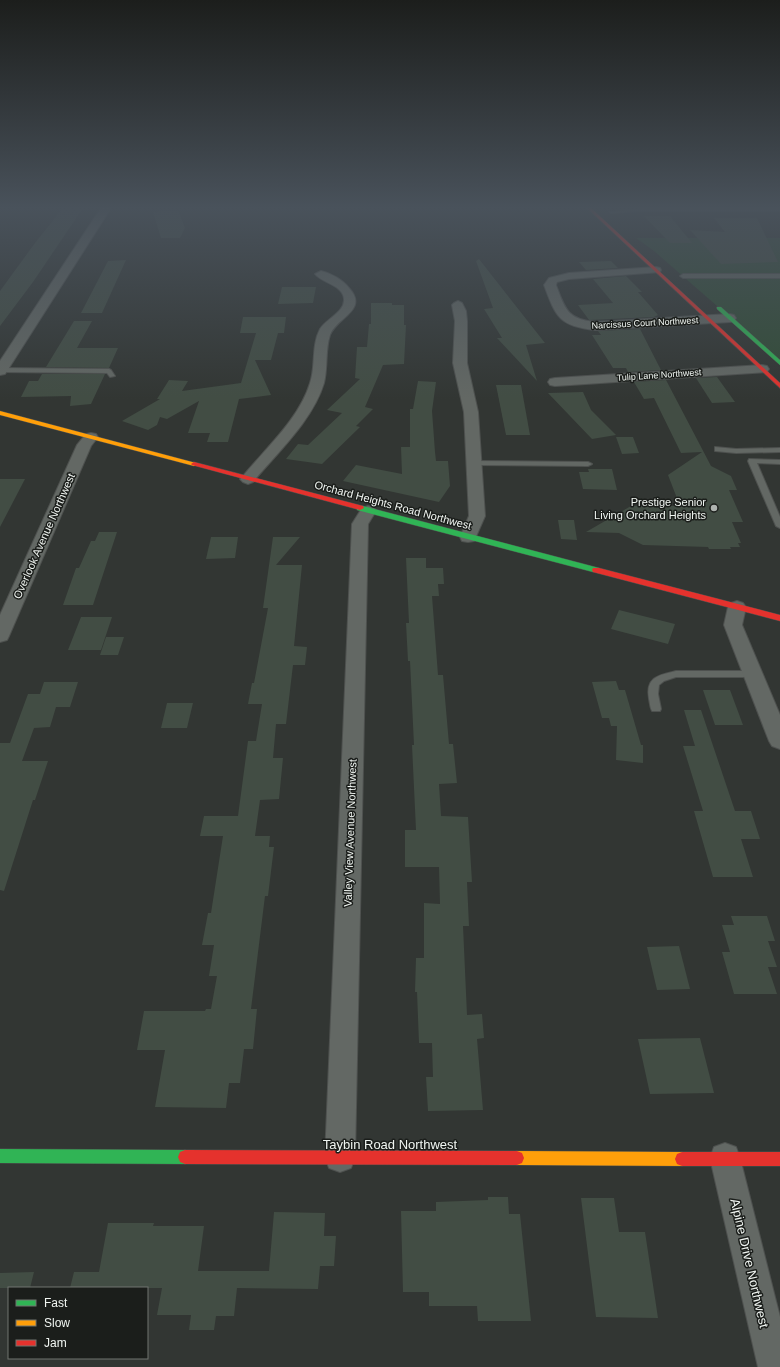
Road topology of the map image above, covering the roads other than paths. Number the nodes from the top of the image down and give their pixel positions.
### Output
1 (64, 272) edge
2 (630, 272) edge
3 (658, 272) edge
4 (679, 273) joint
5 (321, 274) dead end
6 (780, 276) edge
7 (695, 286) dead end
8 (712, 302) dead end
9 (458, 305) dead end
10 (730, 318) junction
11 (710, 319) junction
12 (780, 363) edge
13 (762, 369) junction
14 (0, 370) edge
15 (112, 376) dead end
16 (555, 382) dead end
17 (780, 386) edge
18 (0, 413) edge
19 (91, 437) junction
20 (718, 449) dead end
21 (780, 450) edge
22 (780, 462) edge
23 (474, 464) junction
24 (588, 464) dead end
25 (248, 479) junction
26 (368, 511) junction
27 (780, 526) edge
28 (468, 537) junction
29 (737, 607) junction
30 (780, 618) edge
31 (0, 636) edge
32 (753, 674) junction
33 (656, 709) dead end
34 (780, 740) edge
35 (0, 1156) edge
36 (340, 1157) junction
37 (725, 1158) junction
38 (780, 1159) edge
39 (775, 1367) edge

1 - 14 street
2 - 11 street, Narcissus Court Northwest
3 - 11 main road
4 - 6 lane
4 - 7 main road
5 - 25 street
8 - 10 main road
9 - 23 street
10 - 11 street, Narcissus Court Northwest
10 - 12 main road
11 - 13 main road
13 - 16 street, Tulip Lane Northwest
13 - 17 main road
14 - 15 lane
18 - 19 main road, Orchard Heights Road Northwest
19 - 25 main road, Orchard Heights Road Northwest
19 - 31 street, Overlook Avenue Northwest
20 - 21 lane
22 - 27 lane
23 - 24 lane
23 - 28 street
25 - 26 main road, Orchard Heights Road Northwest
26 - 28 main road, Orchard Heights Road Northwest
26 - 36 street, Valley View Avenue Northwest
28 - 29 main road, Orchard Heights Road Northwest
29 - 30 main road, Orchard Heights Road Northwest
29 - 32 street
32 - 33 lane
32 - 34 street
35 - 36 main road, Taybin Road Northwest
36 - 37 main road, Taybin Road Northwest
37 - 38 main road, Taybin Road Northwest
37 - 39 street, Alpine Drive Northwest

